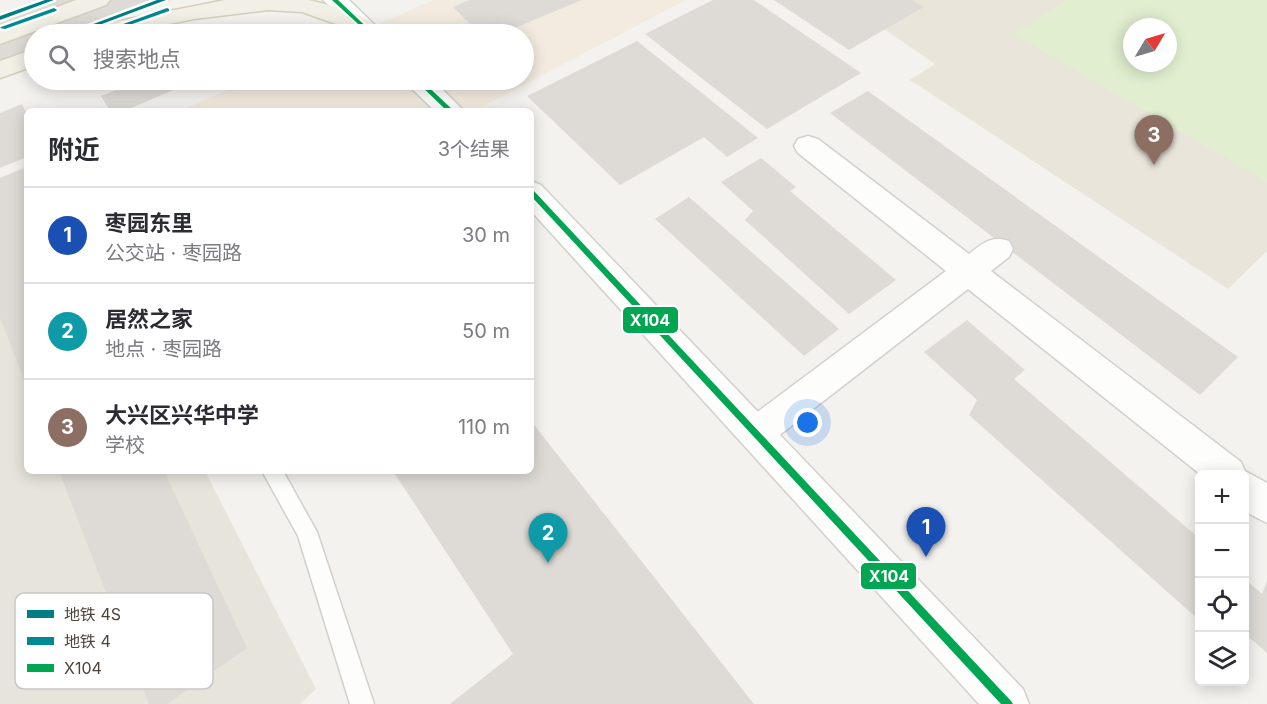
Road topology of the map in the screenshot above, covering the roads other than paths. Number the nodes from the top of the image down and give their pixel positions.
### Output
1 (98, 0) edge
2 (187, 0) edge
3 (335, 0) edge
4 (361, 0) edge
5 (33, 24) edge
6 (121, 24) edge
7 (138, 24) edge
8 (353, 24) edge
9 (361, 24) edge
10 (367, 24) edge
11 (24, 27) edge
12 (0, 36) edge
13 (24, 61) edge
14 (0, 70) edge
15 (429, 90) edge
16 (448, 108) edge
17 (808, 146) dead end
18 (534, 195) edge
19 (998, 249) dead end
20 (969, 271) junction
21 (756, 433) junction
22 (1223, 470) edge
23 (274, 474) edge
24 (1249, 491) edge
25 (1267, 506) edge
26 (362, 704) edge
27 (1008, 704) edge

1 - 5 main road
2 - 6 main road
3 - 9 street
4 - 10 main road
7 - 8 main road
11 - 12 main road
13 - 14 main road
15 - 16 street
17 - 20 street
18 - 21 street
19 - 20 street
20 - 21 street
20 - 22 street
21 - 27 street
23 - 26 lane
24 - 25 street

